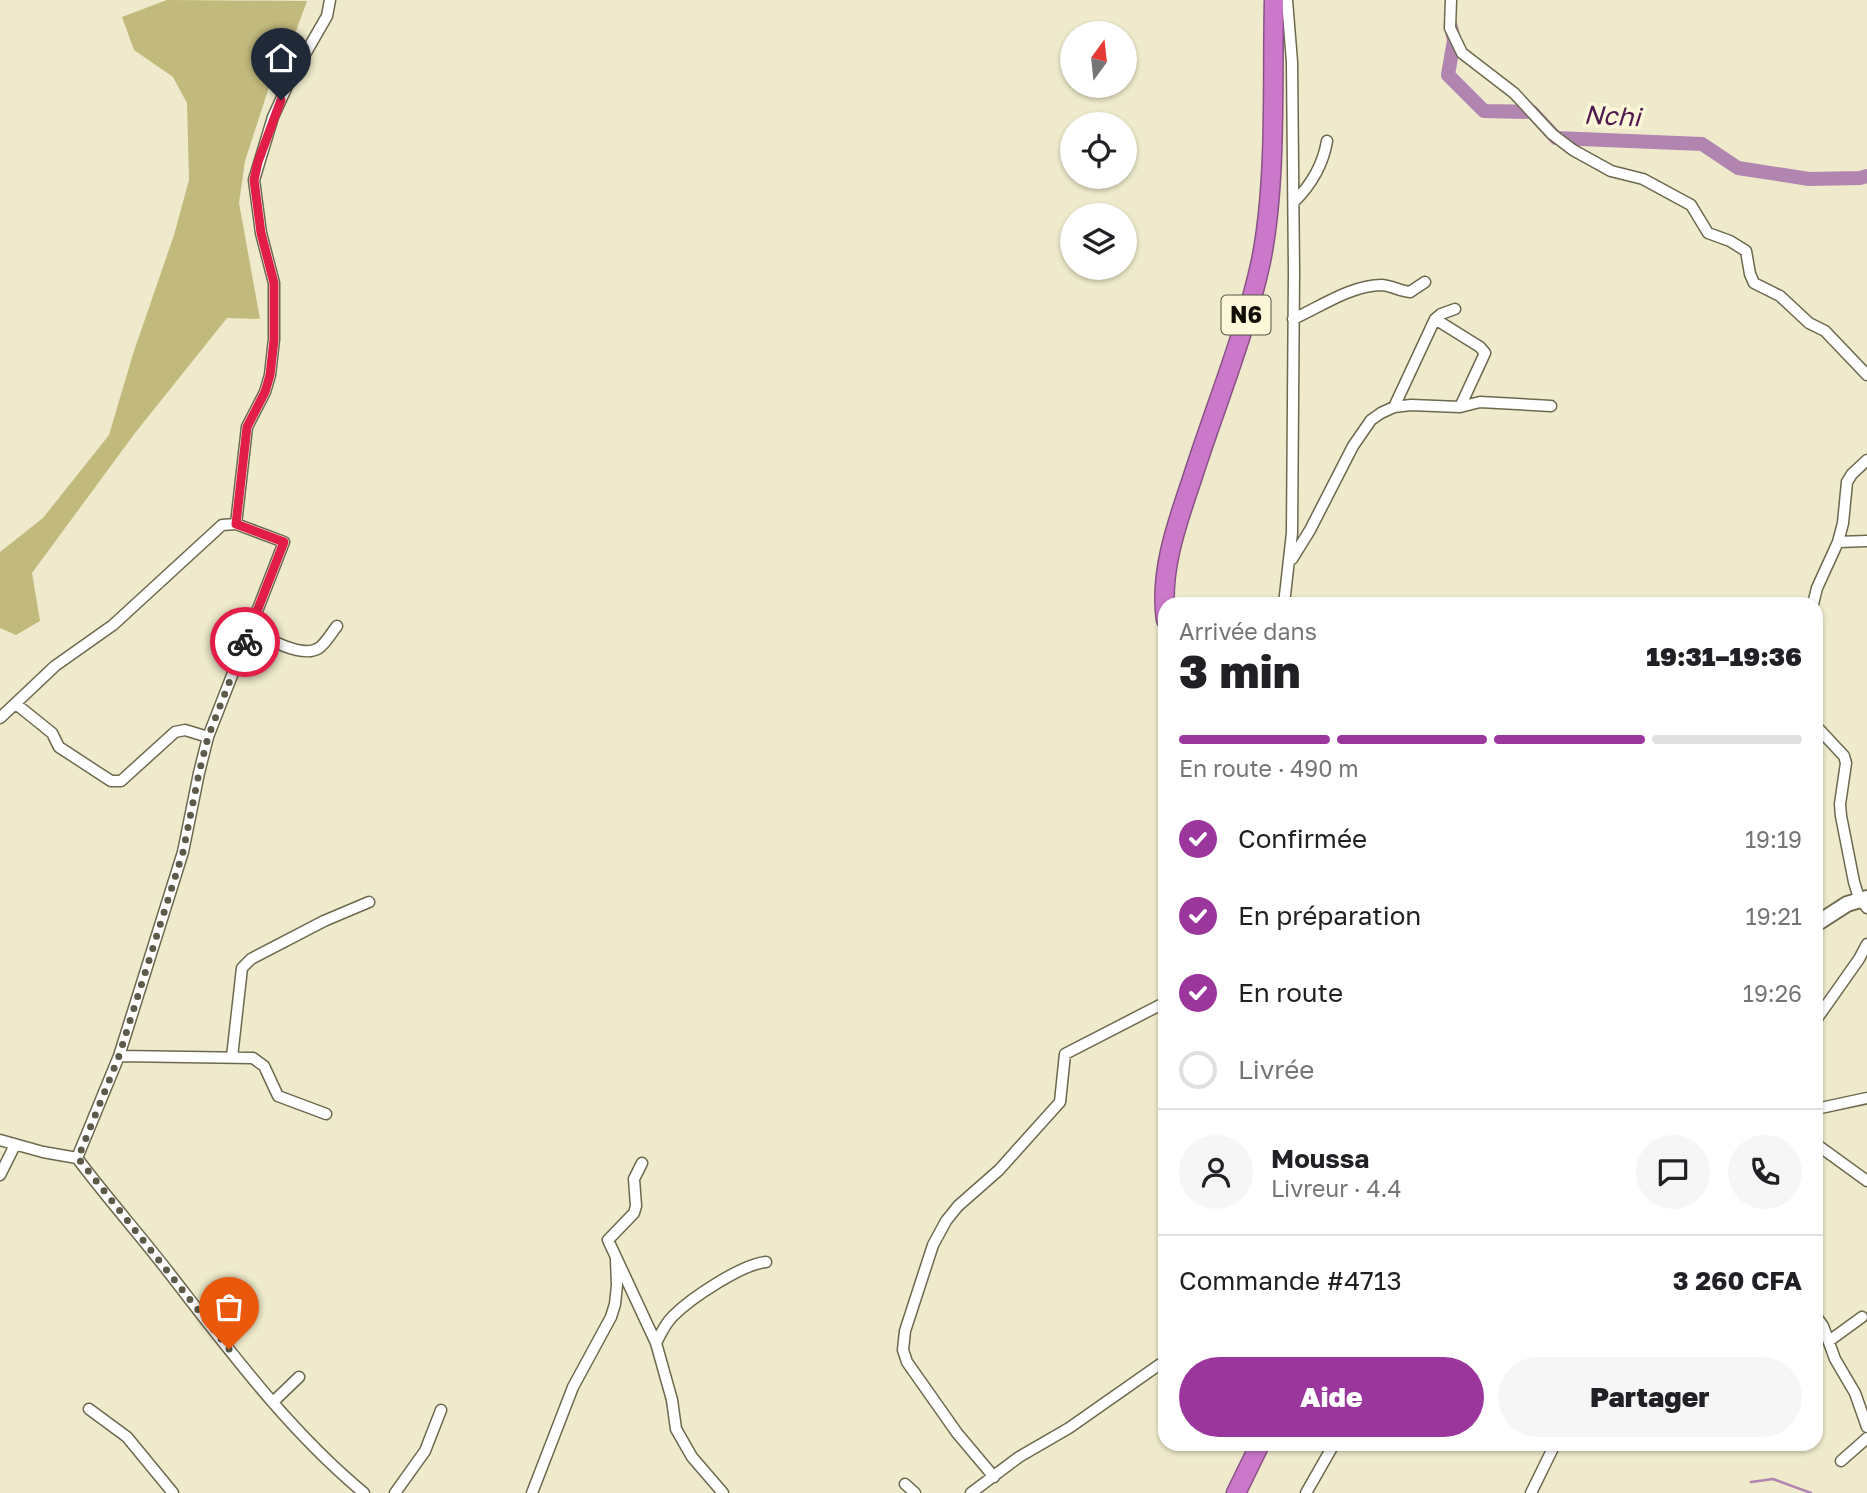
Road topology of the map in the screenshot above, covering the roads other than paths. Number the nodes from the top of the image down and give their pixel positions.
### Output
1 (330, 0) edge
2 (1274, 0) edge
3 (1287, 0) edge
4 (1294, 0) edge
5 (1451, 0) edge
6 (1291, 29) junction
7 (1327, 141) dead end
8 (1294, 202) junction
9 (1425, 282) dead end
10 (1455, 309) dead end
11 (1293, 319) junction
12 (1436, 319) junction
13 (1867, 375) edge
14 (1551, 406) dead end
15 (1394, 407) junction
16 (1460, 407) junction
17 (1867, 460) edge
18 (236, 524) junction
19 (1867, 541) edge
20 (1838, 542) junction
21 (1290, 562) junction
22 (1165, 597) edge
23 (1284, 597) edge
24 (1815, 597) edge
25 (337, 626) dead end
26 (251, 628) junction
27 (16, 704) junction
28 (0, 718) edge
29 (1823, 734) edge
30 (208, 737) junction
31 (1864, 901) edge
32 (369, 902) dead end
33 (1823, 920) edge
34 (1867, 944) edge
35 (1158, 1006) edge
36 (1823, 1010) edge
37 (119, 1056) junction
38 (232, 1057) junction
39 (1867, 1098) edge
40 (1823, 1107) edge
41 (326, 1114) dead end
42 (0, 1140) edge
43 (15, 1145) junction
44 (1823, 1149) edge
45 (78, 1158) junction
46 (642, 1163) dead end
47 (0, 1175) edge
48 (1867, 1181) edge
49 (616, 1256) junction
50 (766, 1262) dead end
51 (1862, 1317) dead end
52 (1823, 1326) edge
53 (1829, 1341) junction
54 (656, 1343) junction
55 (1158, 1366) edge
56 (299, 1377) dead end
57 (274, 1401) junction
58 (89, 1409) dead end
59 (441, 1410) dead end
60 (1867, 1427) edge
61 (1867, 1438) edge
62 (1257, 1451) edge
63 (1330, 1451) edge
64 (1552, 1451) edge
65 (1842, 1461) dead end
66 (994, 1476) junction
67 (905, 1484) dead end
68 (173, 1493) edge
69 (364, 1493) edge
70 (395, 1493) edge
71 (532, 1493) edge
72 (723, 1493) edge
73 (915, 1493) edge
74 (971, 1493) edge
75 (1237, 1493) edge
76 (1306, 1493) edge
77 (1531, 1493) edge

1 - 18 street
2 - 22 highway, N6
3 - 6 street
4 - 6 street
5 - 13 street
6 - 8 street
7 - 8 street
8 - 11 street
9 - 11 street
10 - 12 street
11 - 21 street
12 - 15 street
12 - 16 street
14 - 16 street
15 - 16 street
15 - 21 street
17 - 20 street
18 - 26 street
18 - 27 street
19 - 20 street
20 - 24 street
21 - 23 street
25 - 26 street
26 - 30 street
27 - 28 street
27 - 30 street
29 - 31 street
30 - 37 street
31 - 33 main road
32 - 38 street
34 - 36 street
35 - 66 street
37 - 38 street
37 - 45 street
38 - 41 street
39 - 40 street
42 - 43 street
43 - 45 street
43 - 47 street
44 - 48 street
45 - 57 street
46 - 49 street
49 - 54 street
49 - 71 street
50 - 54 street
51 - 53 street
52 - 53 street
53 - 60 street
54 - 72 street
55 - 66 street
56 - 57 street
57 - 69 street
58 - 68 street
59 - 70 street
61 - 65 street
62 - 75 highway
63 - 76 street
64 - 77 street
66 - 74 street
67 - 73 street

